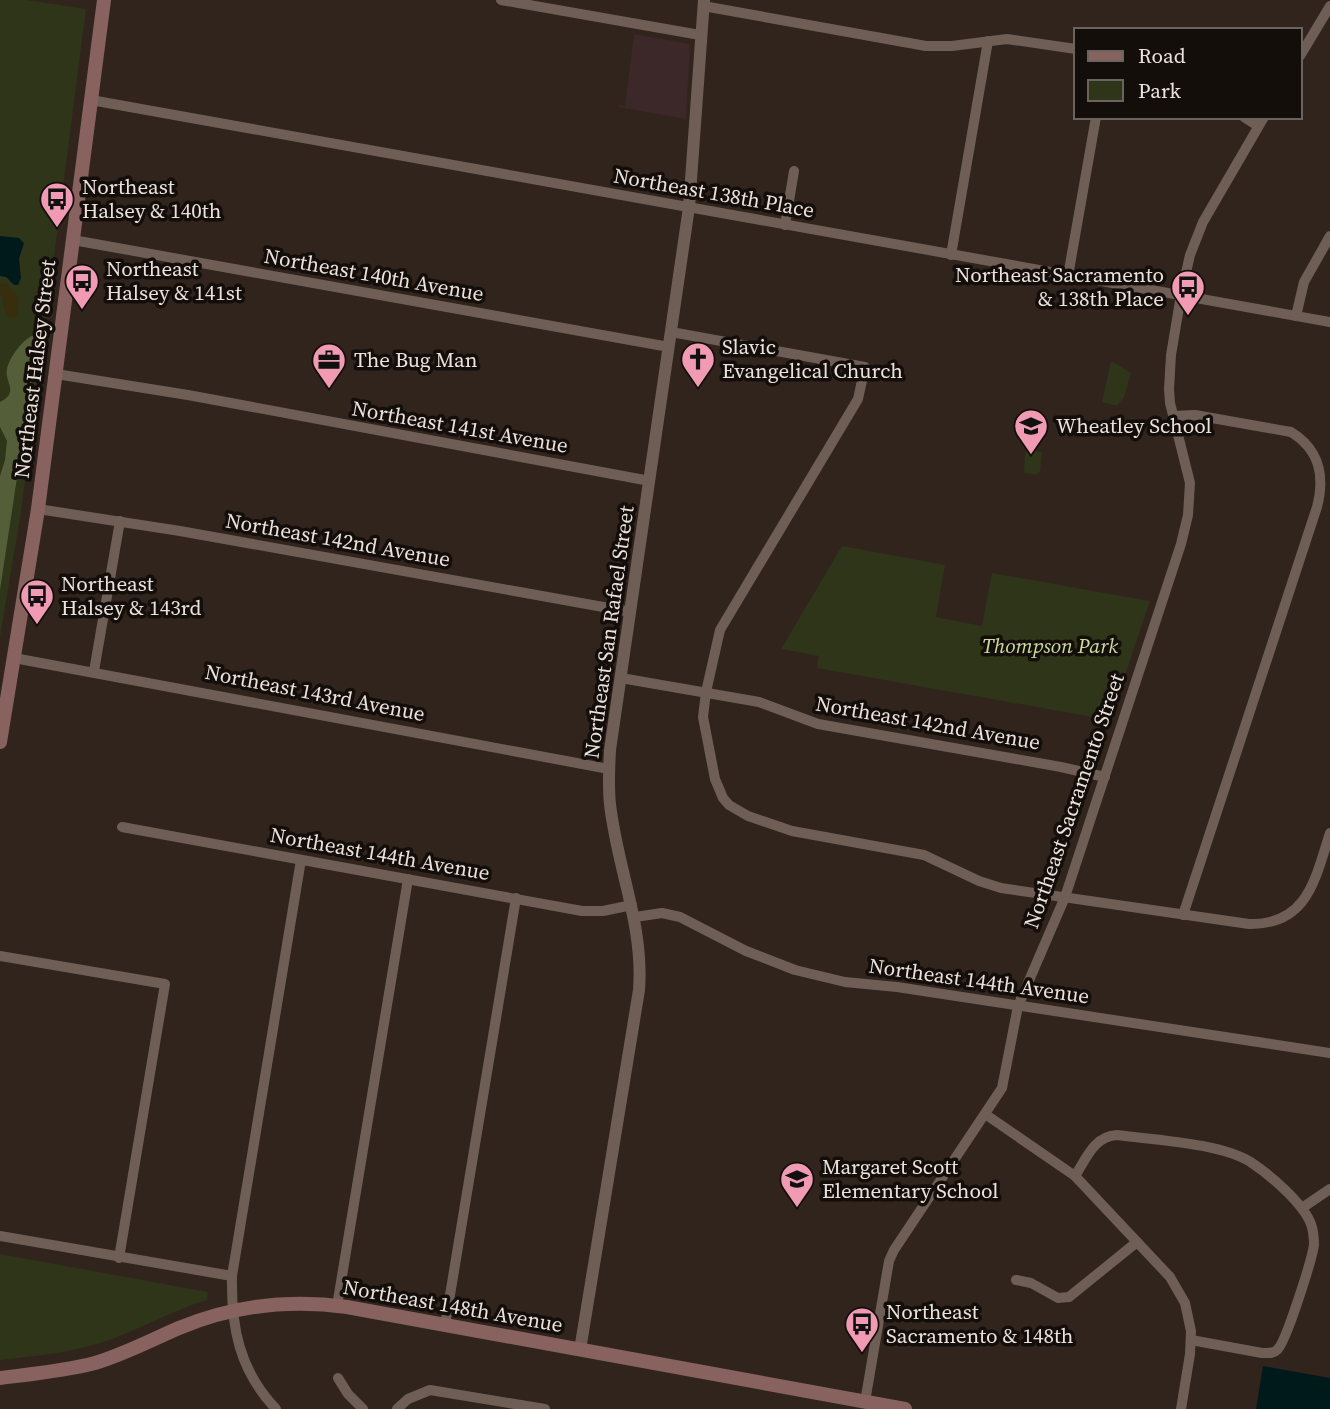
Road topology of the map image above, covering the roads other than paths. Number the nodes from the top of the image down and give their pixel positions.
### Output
1 (104, 0) edge
2 (501, 0) edge
3 (566, 0) edge
4 (704, 3) edge
5 (1330, 6) edge
6 (564, 12) junction
7 (701, 35) junction
8 (988, 41) junction
9 (1074, 49) edge
10 (1302, 53) edge
11 (92, 100) junction
12 (1096, 119) edge
13 (1261, 122) edge
14 (794, 171) dead end
15 (688, 207) junction
16 (785, 225) junction
17 (1330, 236) edge
18 (73, 240) junction
19 (951, 255) junction
20 (1068, 276) junction
21 (1181, 296) junction
22 (1296, 316) junction
23 (1330, 322) edge
24 (671, 332) junction
25 (669, 347) junction
26 (56, 374) junction
27 (1173, 416) junction
28 (650, 481) junction
29 (38, 509) junction
30 (120, 521) junction
31 (631, 612) junction
32 (14, 658) junction
33 (94, 671) junction
34 (621, 678) junction
35 (706, 692) junction
36 (0, 742) edge
37 (609, 769) junction
38 (1105, 777) junction
39 (122, 827) dead end
40 (1330, 833) edge
41 (301, 860) junction
42 (408, 879) junction
43 (1065, 897) junction
44 (516, 898) junction
45 (633, 911) junction
46 (1183, 915) junction
47 (0, 956) edge
48 (1018, 1006) junction
49 (1330, 1053) edge
50 (985, 1114) junction
51 (1075, 1176) junction
52 (1330, 1189) edge
53 (1302, 1208) junction
54 (0, 1236) edge
55 (1138, 1242) junction
56 (119, 1258) junction
57 (232, 1276) junction
58 (1016, 1280) dead end
59 (337, 1306) junction
60 (231, 1312) junction
61 (445, 1325) junction
62 (1191, 1340) junction
63 (580, 1350) junction
64 (0, 1378) edge
65 (338, 1378) dead end
66 (865, 1402) junction
67 (276, 1409) edge
68 (363, 1409) edge
69 (397, 1409) edge
70 (545, 1409) edge
71 (905, 1409) edge
72 (1181, 1409) edge

1 - 11 main road, Northeast Halsey Street
2 - 6 street
3 - 6 street
4 - 7 street, Northeast San Rafael Street
4 - 8 street
5 - 10 street
6 - 7 street
7 - 15 street, Northeast San Rafael Street
8 - 9 street
8 - 19 street
11 - 15 street, Northeast 138th Place
11 - 18 main road, Northeast Halsey Street
12 - 20 street
13 - 21 street, Northeast Sacramento Street
14 - 16 street
15 - 16 street, Northeast 138th Place
15 - 24 street, Northeast San Rafael Street
16 - 19 street, Northeast 138th Place
17 - 22 street
18 - 25 street, Northeast 140th Avenue
18 - 26 main road, Northeast Halsey Street
19 - 20 street, Northeast 138th Place
20 - 21 street, Northeast 138th Place
21 - 22 street, Northeast 138th Place
21 - 27 street, Northeast Sacramento Street
22 - 23 street, Northeast 138th Place
24 - 25 street, Northeast San Rafael Street
24 - 35 street
25 - 28 street, Northeast San Rafael Street
26 - 28 street, Northeast 141st Avenue
26 - 29 main road, Northeast Halsey Street
27 - 38 street, Northeast Sacramento Street
27 - 46 street
28 - 31 street, Northeast San Rafael Street
29 - 30 street, Northeast 142nd Avenue
29 - 32 main road, Northeast Halsey Street
30 - 31 street, Northeast 142nd Avenue
30 - 33 street
31 - 34 street, Northeast San Rafael Street
32 - 33 street, Northeast 143rd Avenue
32 - 36 main road, Northeast Halsey Street
33 - 37 street, Northeast 143rd Avenue
34 - 35 street, Northeast 142nd Avenue
34 - 37 street, Northeast San Rafael Street
35 - 38 street, Northeast 142nd Avenue
35 - 43 street
37 - 45 street, Northeast San Rafael Street
38 - 43 street, Northeast Sacramento Street
39 - 41 street, Northeast 144th Avenue
40 - 46 street
41 - 42 street, Northeast 144th Avenue
41 - 57 street
42 - 44 street, Northeast 144th Avenue
42 - 59 street
43 - 46 street
43 - 48 street, Northeast Sacramento Street
44 - 45 street, Northeast 144th Avenue
44 - 61 street
45 - 48 street, Northeast 144th Avenue
45 - 63 street, Northeast San Rafael Street
47 - 56 street
48 - 49 street, Northeast 144th Avenue
48 - 50 street, Northeast Sacramento Street
50 - 51 street
50 - 66 street, Northeast Sacramento Street
51 - 53 street
51 - 55 street
52 - 53 street
53 - 62 street
54 - 56 street
55 - 58 street
55 - 62 street
56 - 57 street
57 - 60 street
59 - 60 main road, Northeast 148th Avenue
59 - 61 main road, Northeast 148th Avenue
60 - 64 main road, Northeast 148th Avenue
60 - 67 street
61 - 63 main road, Northeast 148th Avenue
62 - 72 street
63 - 66 main road, Northeast 148th Avenue
65 - 68 street
66 - 71 main road, Northeast 148th Avenue
69 - 70 street

